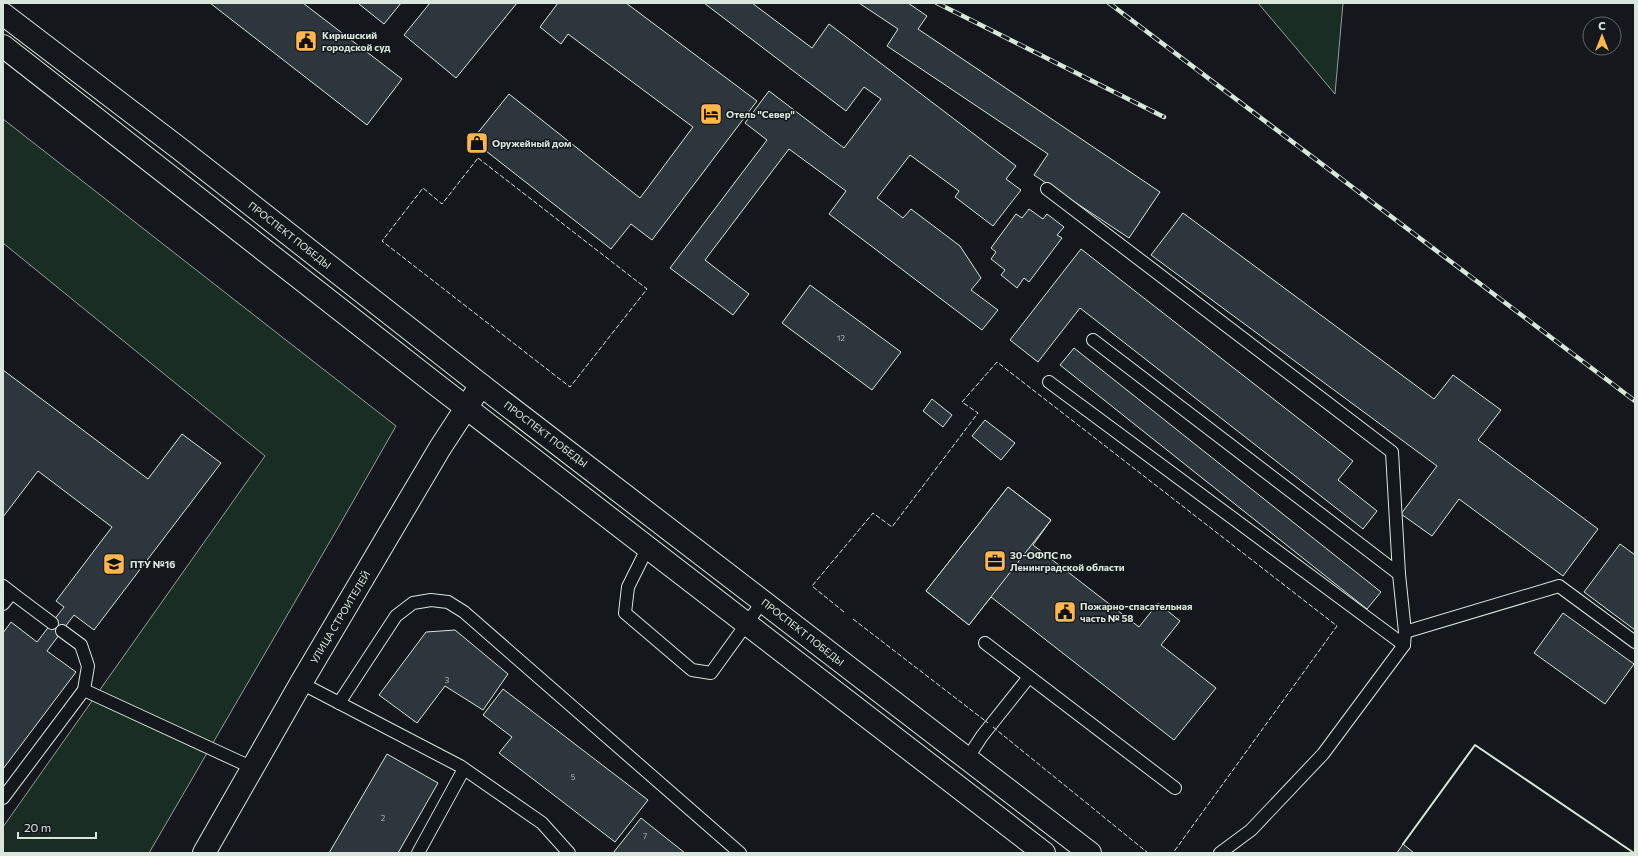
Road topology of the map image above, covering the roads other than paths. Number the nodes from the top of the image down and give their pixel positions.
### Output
1 (3, 14) edge
2 (3, 46) edge
3 (1047, 189) dead end
4 (1093, 340) dead end
5 (1049, 382) dead end
6 (481, 385) junction
7 (466, 407) junction
8 (648, 547) junction
9 (1399, 574) junction
10 (8, 589) edge
11 (763, 601) junction
12 (3, 604) edge
13 (52, 623) dead end
14 (747, 624) junction
15 (62, 631) dead end
16 (1405, 632) junction
17 (1635, 642) edge
18 (985, 643) dead end
19 (1404, 645) junction
20 (1029, 677) junction
21 (301, 683) junction
22 (84, 690) junction
23 (339, 702) junction
24 (967, 759) junction
25 (253, 768) junction
26 (464, 769) junction
27 (1174, 788) dead end
28 (3, 798) edge
29 (204, 853) edge
30 (418, 853) edge
31 (569, 853) edge
32 (740, 853) edge
33 (1044, 853) edge
34 (1090, 853) edge
35 (1220, 853) edge

1 - 6 main road, ПРОСПЕКТ ПОБЕДЫ
2 - 7 main road
3 - 9 lane
4 - 9 lane
5 - 19 lane
6 - 7 main road, УЛИЦА СТРОИТЕЛЕЙ
6 - 11 main road, ПРОСПЕКТ ПОБЕДЫ
7 - 8 main road
7 - 21 main road, УЛИЦА СТРОИТЕЛЕЙ
8 - 14 main road
8 - 14 lane
9 - 16 lane
10 - 12 lane
10 - 13 lane
11 - 14 lane
11 - 24 main road, ПРОСПЕКТ ПОБЕДЫ
14 - 33 main road
15 - 22 lane
16 - 17 lane
16 - 19 lane
18 - 20 lane
19 - 35 lane
20 - 24 lane
20 - 27 lane
21 - 23 lane
21 - 25 main road, УЛИЦА СТРОИТЕЛЕЙ
22 - 25 lane
22 - 28 lane
23 - 26 lane
23 - 32 lane
24 - 34 main road, ПРОСПЕКТ ПОБЕДЫ
25 - 29 main road, УЛИЦА СТРОИТЕЛЕЙ
26 - 30 lane
26 - 31 lane

